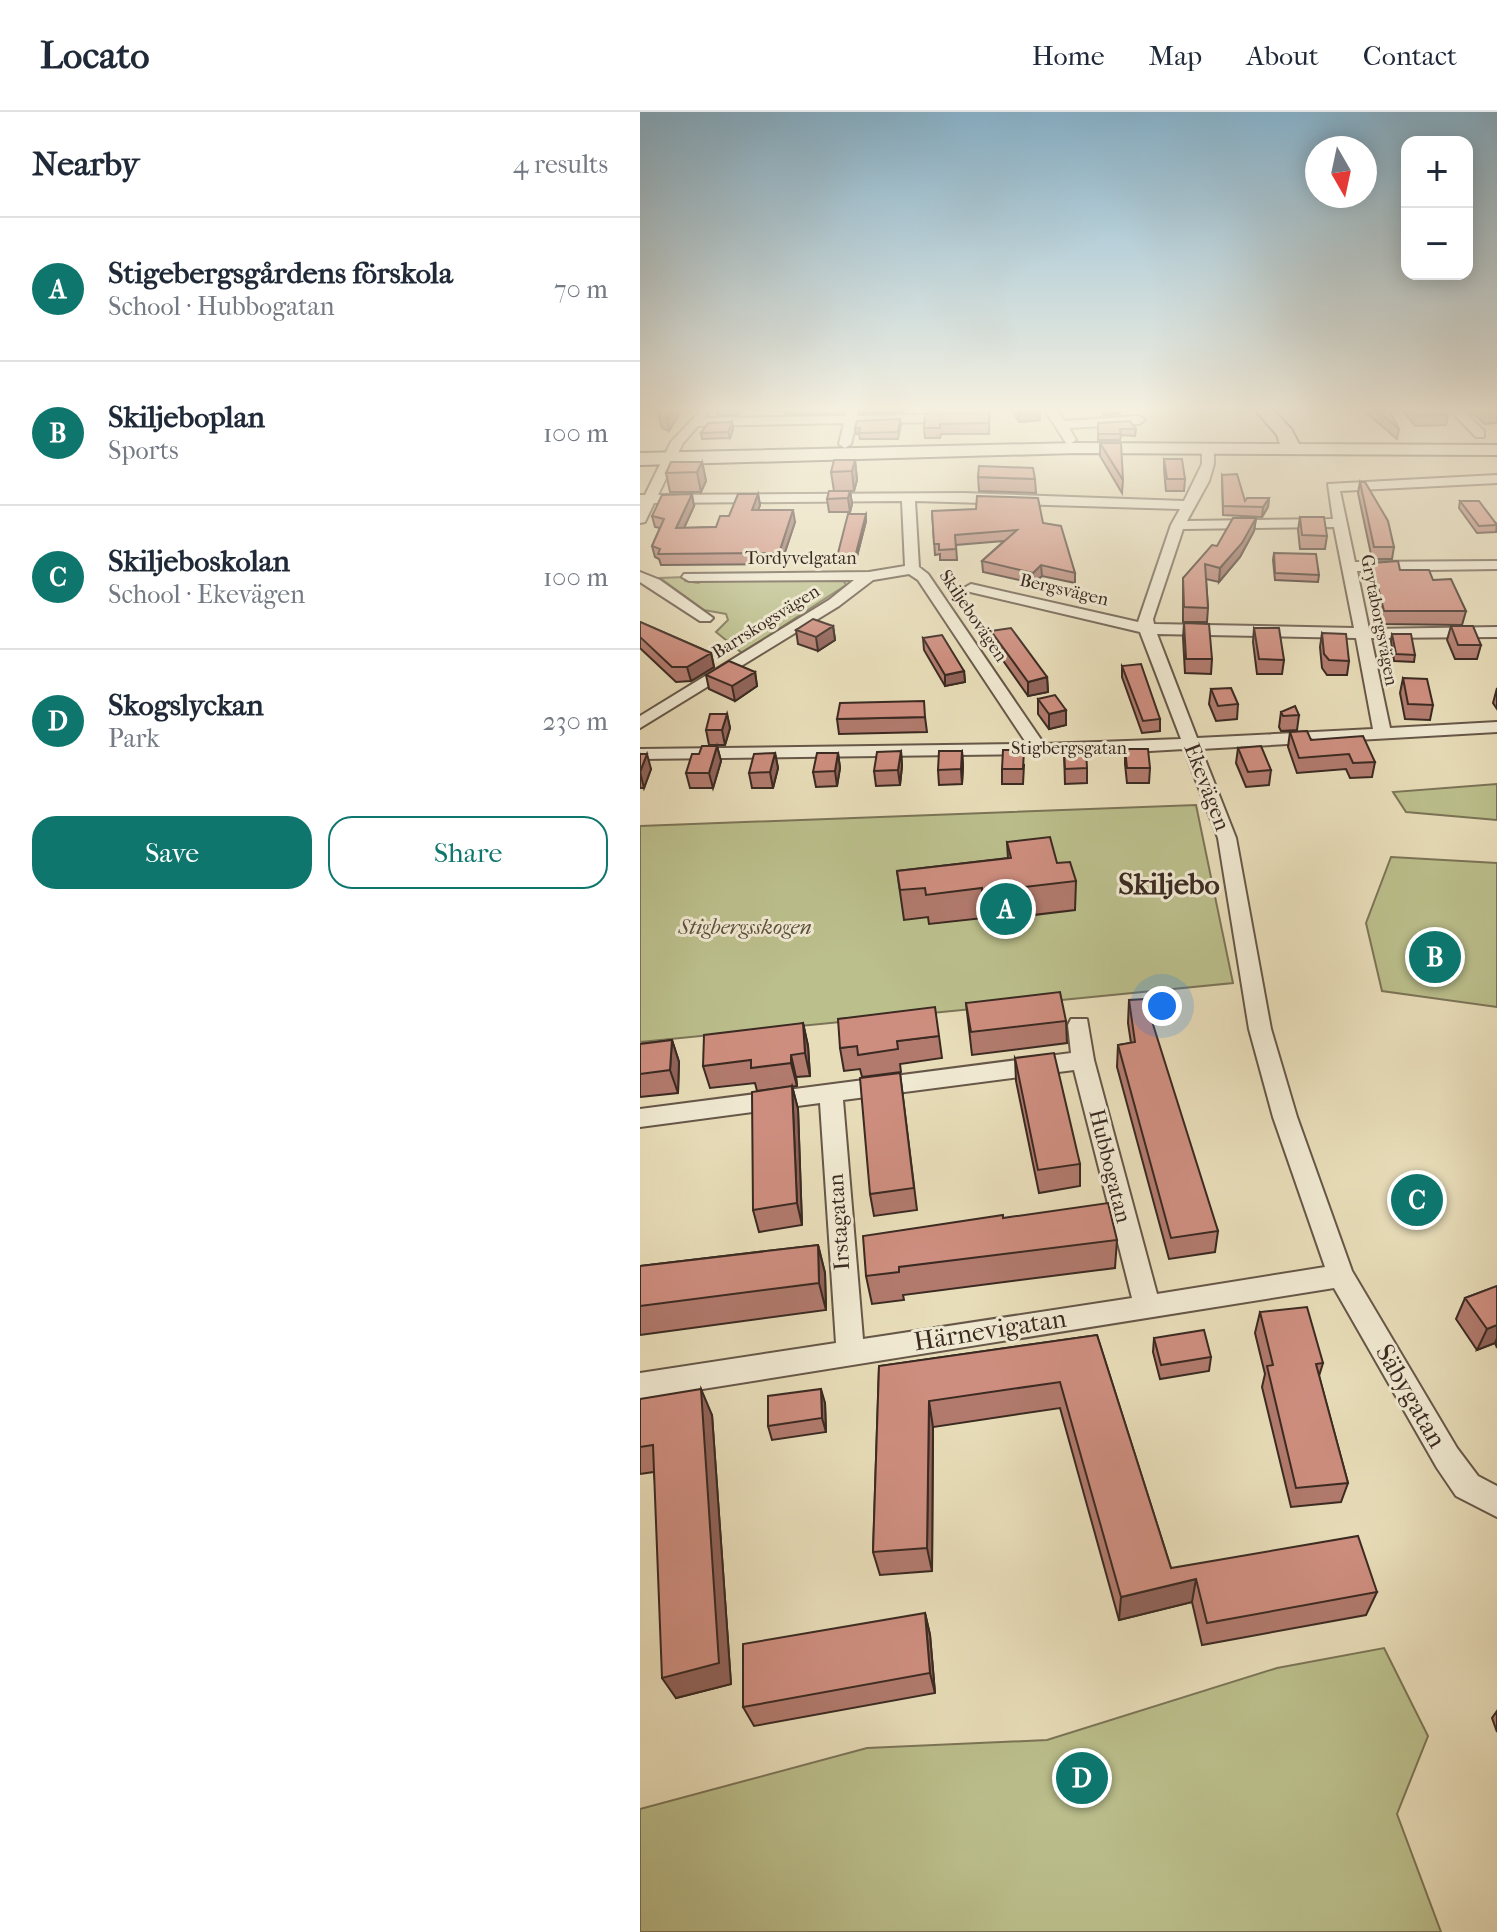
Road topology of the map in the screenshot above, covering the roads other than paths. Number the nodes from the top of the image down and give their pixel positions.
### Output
1 (1194, 492) edge
2 (1334, 492) edge
3 (908, 497) junction
4 (645, 498) edge
5 (1188, 505) junction
6 (640, 519) edge
7 (1341, 523) junction
8 (1178, 525) junction
9 (1497, 565) edge
10 (1351, 566) junction
11 (912, 569) junction
12 (640, 576) edge
13 (869, 576) junction
14 (689, 577) dead end
15 (971, 588) dead end
16 (705, 618) dead end
17 (1147, 629) junction
18 (1497, 632) edge
19 (1362, 633) junction
20 (640, 723) edge
21 (1497, 727) edge
22 (1383, 734) junction
23 (1192, 746) junction
24 (1038, 748) junction
25 (640, 754) edge
26 (1079, 1025) dead end
27 (1083, 1060) junction
28 (831, 1093) junction
29 (640, 1118) edge
30 (1341, 1275) junction
31 (1147, 1306) junction
32 (850, 1352) junction
33 (640, 1386) edge
34 (1497, 1502) edge

1 - 5 street
2 - 7 street, Grytaborgsvägen
3 - 4 street
3 - 5 street
3 - 11 street, Skiljebovägen
4 - 6 street
5 - 8 street
7 - 8 street
7 - 10 street, Grytaborgsvägen
8 - 17 street
9 - 10 street
10 - 19 street, Grytaborgsvägen
11 - 13 street, Tordyvelgatan
11 - 24 street, Skiljebovägen
12 - 16 street
13 - 14 street, Tordyvelgatan
13 - 20 street, Barrskogsvägen
15 - 17 street, Bergsvägen
17 - 19 street, Bergsvägen
17 - 23 street, Ekevägen
18 - 19 street, Bergsvägen
19 - 22 street, Grytaborgsvägen
21 - 22 street, Stigbergsgatan
22 - 23 street, Stigbergsgatan
23 - 24 street, Stigbergsgatan
23 - 30 street, Ekevägen
24 - 25 street, Stigbergsgatan
26 - 27 street, Hubbogatan
27 - 28 street
27 - 31 street, Hubbogatan
28 - 29 street
28 - 32 street, Irstagatan
30 - 31 street, Härnevigatan
30 - 34 street, Säbygatan
31 - 32 street, Härnevigatan
32 - 33 street, Härnevigatan

